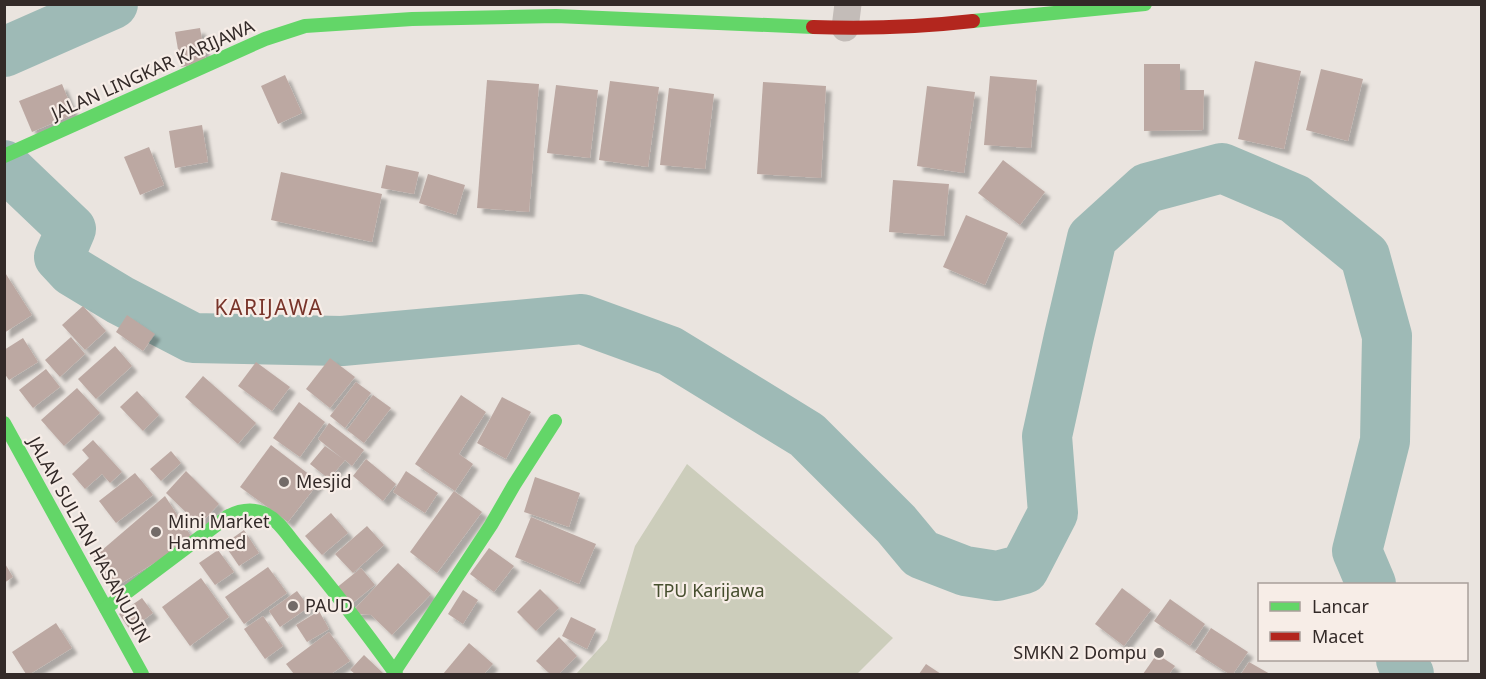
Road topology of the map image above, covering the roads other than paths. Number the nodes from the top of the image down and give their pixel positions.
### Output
1 (1145, 4) edge
2 (730, 14) edge
3 (846, 16) edge
4 (4, 156) edge
5 (555, 421) dead end
6 (4, 423) edge
7 (106, 608) junction
8 (395, 673) edge
9 (142, 675) edge

1 - 3 main road, JALAN LINGKAR KARIJAWA
2 - 3 main road, JALAN LINGKAR KARIJAWA
2 - 4 main road, JALAN LINGKAR KARIJAWA
5 - 8 main road
6 - 7 main road, JALAN SULTAN HASANUDIN
7 - 8 main road
7 - 9 main road, JALAN SULTAN HASANUDIN

